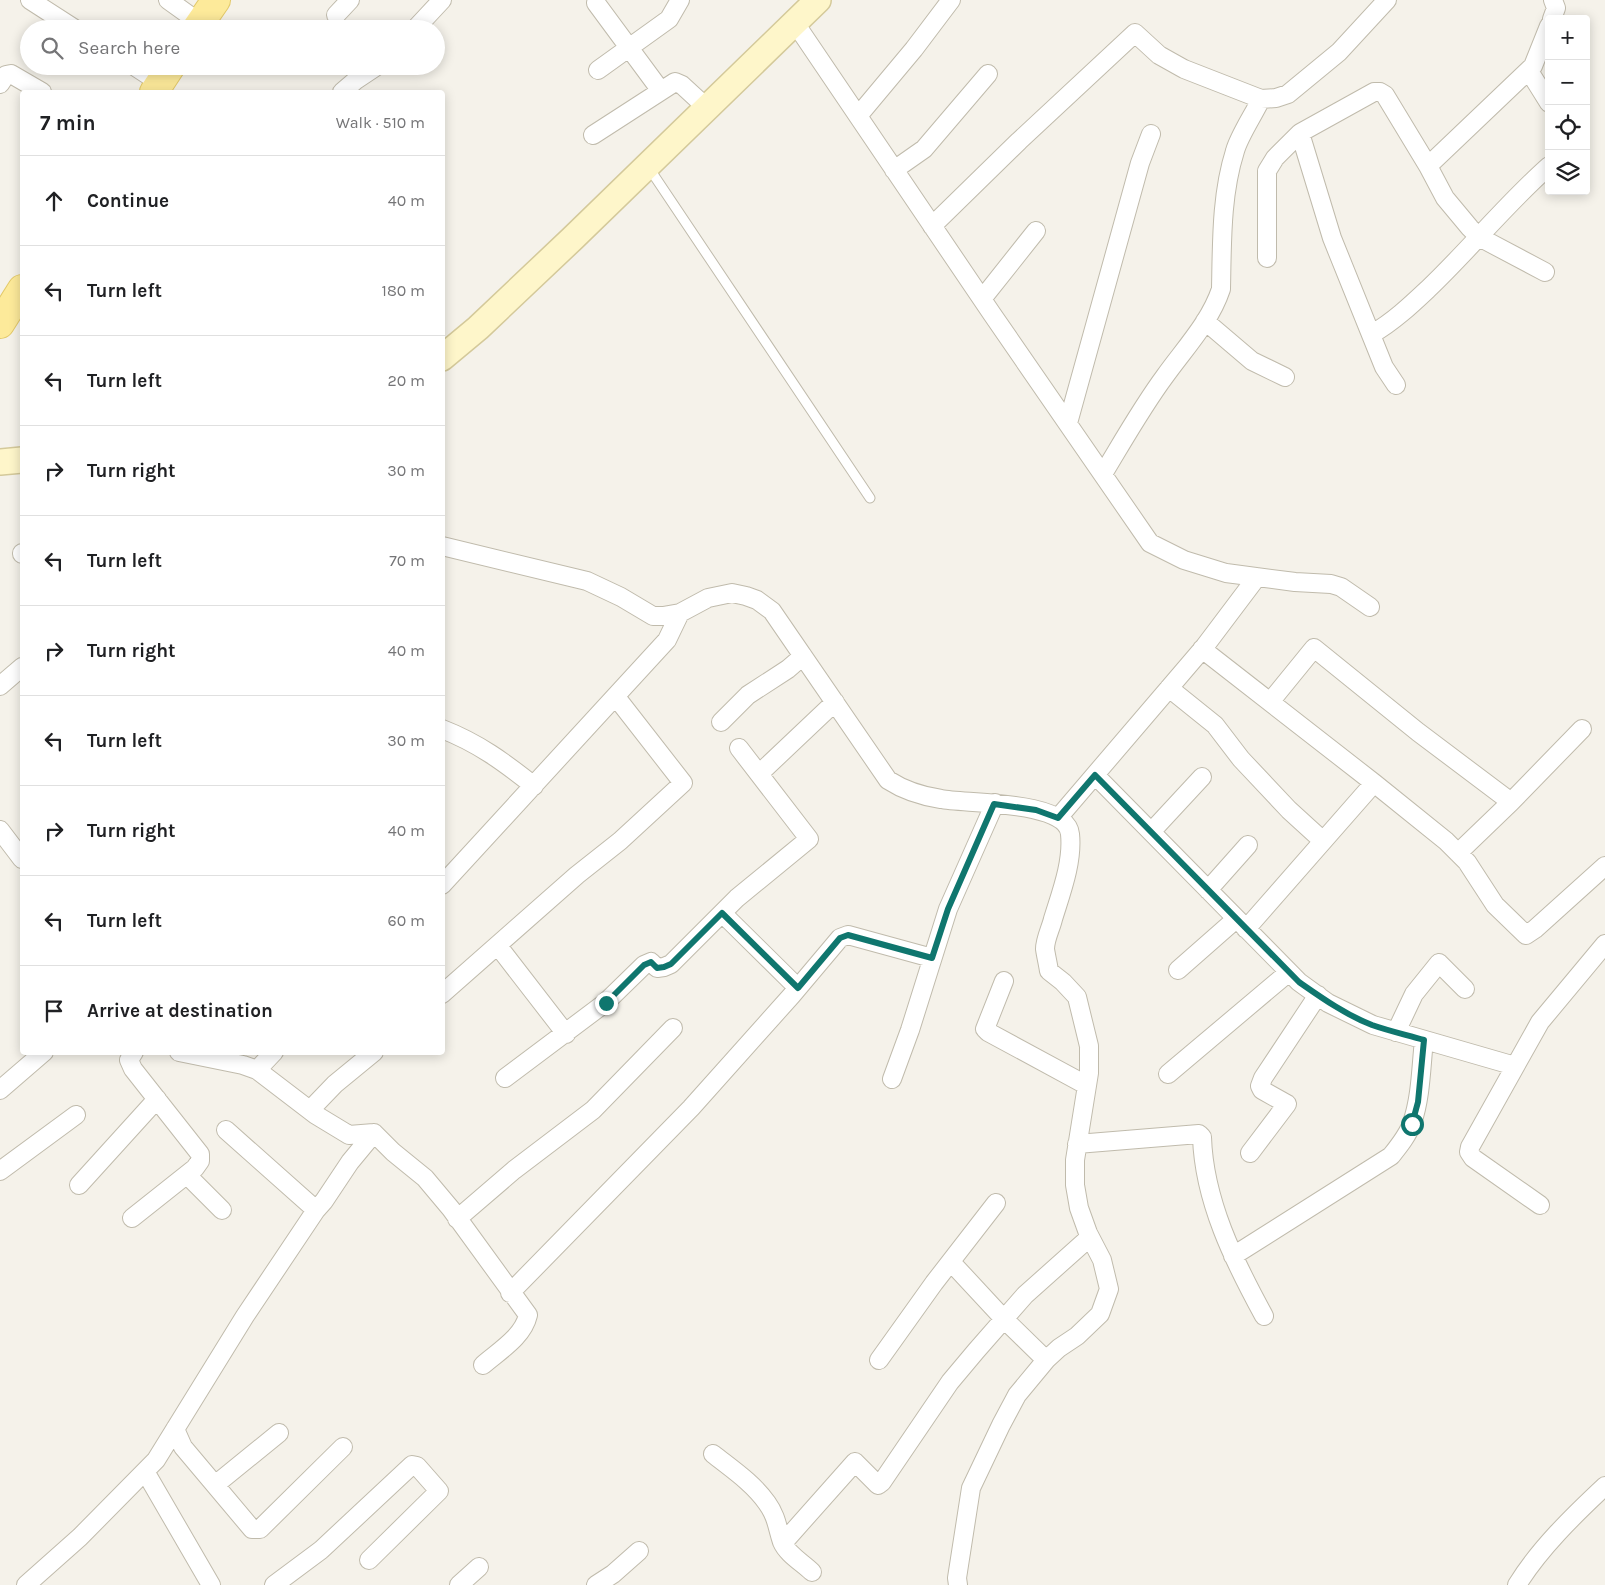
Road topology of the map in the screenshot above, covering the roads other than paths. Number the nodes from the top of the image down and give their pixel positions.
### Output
1 (30, 0) edge
2 (168, 0) edge
3 (216, 0) edge
4 (350, 0) edge
5 (442, 0) edge
6 (680, 0) edge
7 (818, 0) edge
8 (950, 0) edge
9 (1386, 0) edge
10 (1553, 0) edge
11 (596, 3) dead end
12 (336, 15) dead end
13 (1553, 15) edge
14 (61, 20) edge
15 (191, 20) edge
16 (202, 20) edge
17 (423, 20) edge
18 (794, 23) junction
19 (1545, 36) edge
20 (630, 48) junction
21 (598, 70) dead end
22 (1529, 71) junction
23 (988, 74) dead end
24 (364, 75) edge
25 (0, 84) edge
26 (39, 90) edge
27 (344, 90) edge
28 (661, 91) junction
29 (1545, 97) edge
30 (1261, 99) junction
31 (707, 108) junction
32 (858, 116) junction
33 (1300, 133) junction
34 (1151, 134) dead end
35 (593, 135) dead end
36 (647, 165) junction
37 (1428, 166) junction
38 (894, 170) junction
39 (1545, 170) edge
40 (932, 226) junction
41 (1036, 231) dead end
42 (1479, 237) junction
43 (1267, 258) dead end
44 (1545, 272) dead end
45 (20, 292) edge
46 (982, 299) junction
47 (1205, 321) junction
48 (0, 324) edge
49 (1372, 334) junction
50 (445, 355) edge
51 (1285, 377) dead end
52 (1396, 386) dead end
53 (1068, 423) junction
54 (20, 460) edge
55 (0, 462) edge
56 (1103, 474) junction
57 (870, 498) dead end
58 (445, 547) edge
59 (1257, 577) junction
60 (1370, 607) dead end
61 (680, 613) junction
62 (1202, 649) junction
63 (803, 656) junction
64 (20, 668) edge
65 (0, 686) edge
66 (1169, 688) junction
67 (616, 697) junction
68 (835, 702) junction
69 (1270, 702) junction
70 (721, 722) dead end
71 (1582, 729) dead end
72 (445, 730) edge
73 (739, 748) dead end
74 (760, 774) junction
75 (1095, 775) junction
76 (1202, 777) dead end
77 (1374, 783) junction
78 (534, 786) junction
79 (1510, 802) junction
80 (994, 804) junction
81 (1058, 818) junction
82 (0, 830) edge
83 (1151, 832) junction
84 (1323, 841) junction
85 (1248, 845) dead end
86 (1458, 853) junction
87 (20, 856) edge
88 (1605, 866) edge
89 (445, 878) edge
90 (1208, 890) junction
91 (722, 913) junction
92 (1241, 924) junction
93 (1605, 944) edge
94 (498, 946) junction
95 (932, 958) junction
96 (1178, 970) dead end
97 (1289, 972) junction
98 (1004, 982) dead end
99 (798, 988) junction
100 (1465, 989) dead end
101 (445, 991) edge
102 (1318, 995) junction
103 (673, 1028) dead end
104 (1396, 1032) junction
105 (566, 1034) junction
106 (1424, 1040) junction
107 (41, 1055) edge
108 (127, 1055) edge
109 (194, 1055) edge
110 (271, 1055) edge
111 (370, 1055) edge
112 (1515, 1066) junction
113 (257, 1070) junction
114 (1168, 1074) dead end
115 (505, 1078) dead end
116 (892, 1079) dead end
117 (1086, 1085) junction
118 (0, 1090) edge
119 (157, 1099) junction
120 (310, 1110) junction
121 (76, 1115) dead end
122 (226, 1130) dead end
123 (374, 1133) junction
124 (1077, 1144) junction
125 (1250, 1153) dead end
126 (0, 1171) edge
127 (186, 1175) junction
128 (79, 1185) dead end
129 (996, 1203) dead end
130 (1540, 1205) dead end
131 (222, 1210) dead end
132 (316, 1210) junction
133 (132, 1218) dead end
134 (457, 1219) junction
135 (1090, 1236) junction
136 (1233, 1256) junction
137 (951, 1262) junction
138 (510, 1293) junction
139 (1264, 1316) dead end
140 (1003, 1318) junction
141 (879, 1360) dead end
142 (1046, 1360) junction
143 (483, 1365) dead end
144 (176, 1429) junction
145 (279, 1433) dead end
146 (343, 1447) dead end
147 (713, 1454) dead end
148 (146, 1472) junction
149 (215, 1484) junction
150 (1605, 1486) edge
151 (783, 1543) junction
152 (639, 1551) dead end
153 (369, 1560) dead end
154 (479, 1567) dead end
155 (812, 1572) dead end
156 (26, 1585) edge
157 (212, 1585) edge
158 (274, 1585) edge
159 (459, 1585) edge
160 (596, 1585) edge
161 (958, 1585) edge
162 (1517, 1585) edge

1 - 14 street
2 - 15 street
3 - 16 main road
4 - 12 street
5 - 17 street
6 - 20 street
7 - 18 main road
8 - 32 street
9 - 30 street
10 - 13 street
11 - 20 street
18 - 31 main road
18 - 32 street
19 - 22 street
20 - 21 street
20 - 28 street
22 - 29 street
22 - 37 street
23 - 38 street
24 - 27 street
25 - 26 street
28 - 31 street
28 - 35 street
30 - 40 street
30 - 47 street
31 - 36 main road
32 - 38 street
33 - 37 street
33 - 43 street
33 - 49 street
34 - 53 street
36 - 50 main road
36 - 57 lane
37 - 42 street
38 - 40 street
39 - 42 street
40 - 46 street
41 - 46 street
42 - 44 street
42 - 49 street
45 - 48 main road
46 - 53 street
47 - 51 street
47 - 56 street
49 - 52 street
53 - 56 street
54 - 55 main road
56 - 59 street
58 - 61 street
59 - 60 street
59 - 62 street
61 - 63 street
61 - 67 street
62 - 66 street
62 - 69 street
63 - 68 street
63 - 70 street
64 - 65 street
66 - 75 street
66 - 84 street
67 - 78 street
67 - 94 street
68 - 74 street
68 - 80 street
69 - 77 street
69 - 79 street
71 - 79 street
72 - 78 street
73 - 74 street
74 - 91 street
75 - 81 street
75 - 83 street
76 - 83 street
77 - 84 street
77 - 86 street
78 - 89 street
79 - 86 street
80 - 81 street
80 - 95 street
81 - 117 street
82 - 87 street
83 - 90 street
84 - 92 street
85 - 90 street
86 - 88 street
90 - 92 street
91 - 99 street
91 - 105 street
92 - 96 street
92 - 97 street
93 - 112 street
94 - 101 street
94 - 105 street
95 - 99 street
95 - 116 street
97 - 102 street
97 - 114 street
98 - 117 street
99 - 138 street
100 - 104 street
102 - 104 street
102 - 125 street
103 - 134 street
104 - 106 street
105 - 115 street
106 - 112 street
106 - 136 street
107 - 118 street
108 - 119 street
109 - 113 street
110 - 113 street
111 - 120 street
112 - 130 street
113 - 120 street
117 - 124 street
119 - 127 street
119 - 128 street
120 - 123 street
121 - 126 street
122 - 132 street
123 - 132 street
123 - 134 street
124 - 135 street
124 - 136 street
127 - 131 street
127 - 133 street
129 - 137 street
132 - 144 street
134 - 138 street
135 - 140 street
135 - 142 street
136 - 139 street
137 - 140 street
137 - 141 street
138 - 143 street
140 - 142 street
140 - 151 street
142 - 161 street
144 - 148 street
144 - 149 street
145 - 149 street
146 - 149 street
147 - 151 street
148 - 156 street
148 - 157 street
150 - 162 street
151 - 155 street
152 - 160 street
153 - 158 street
154 - 159 street

